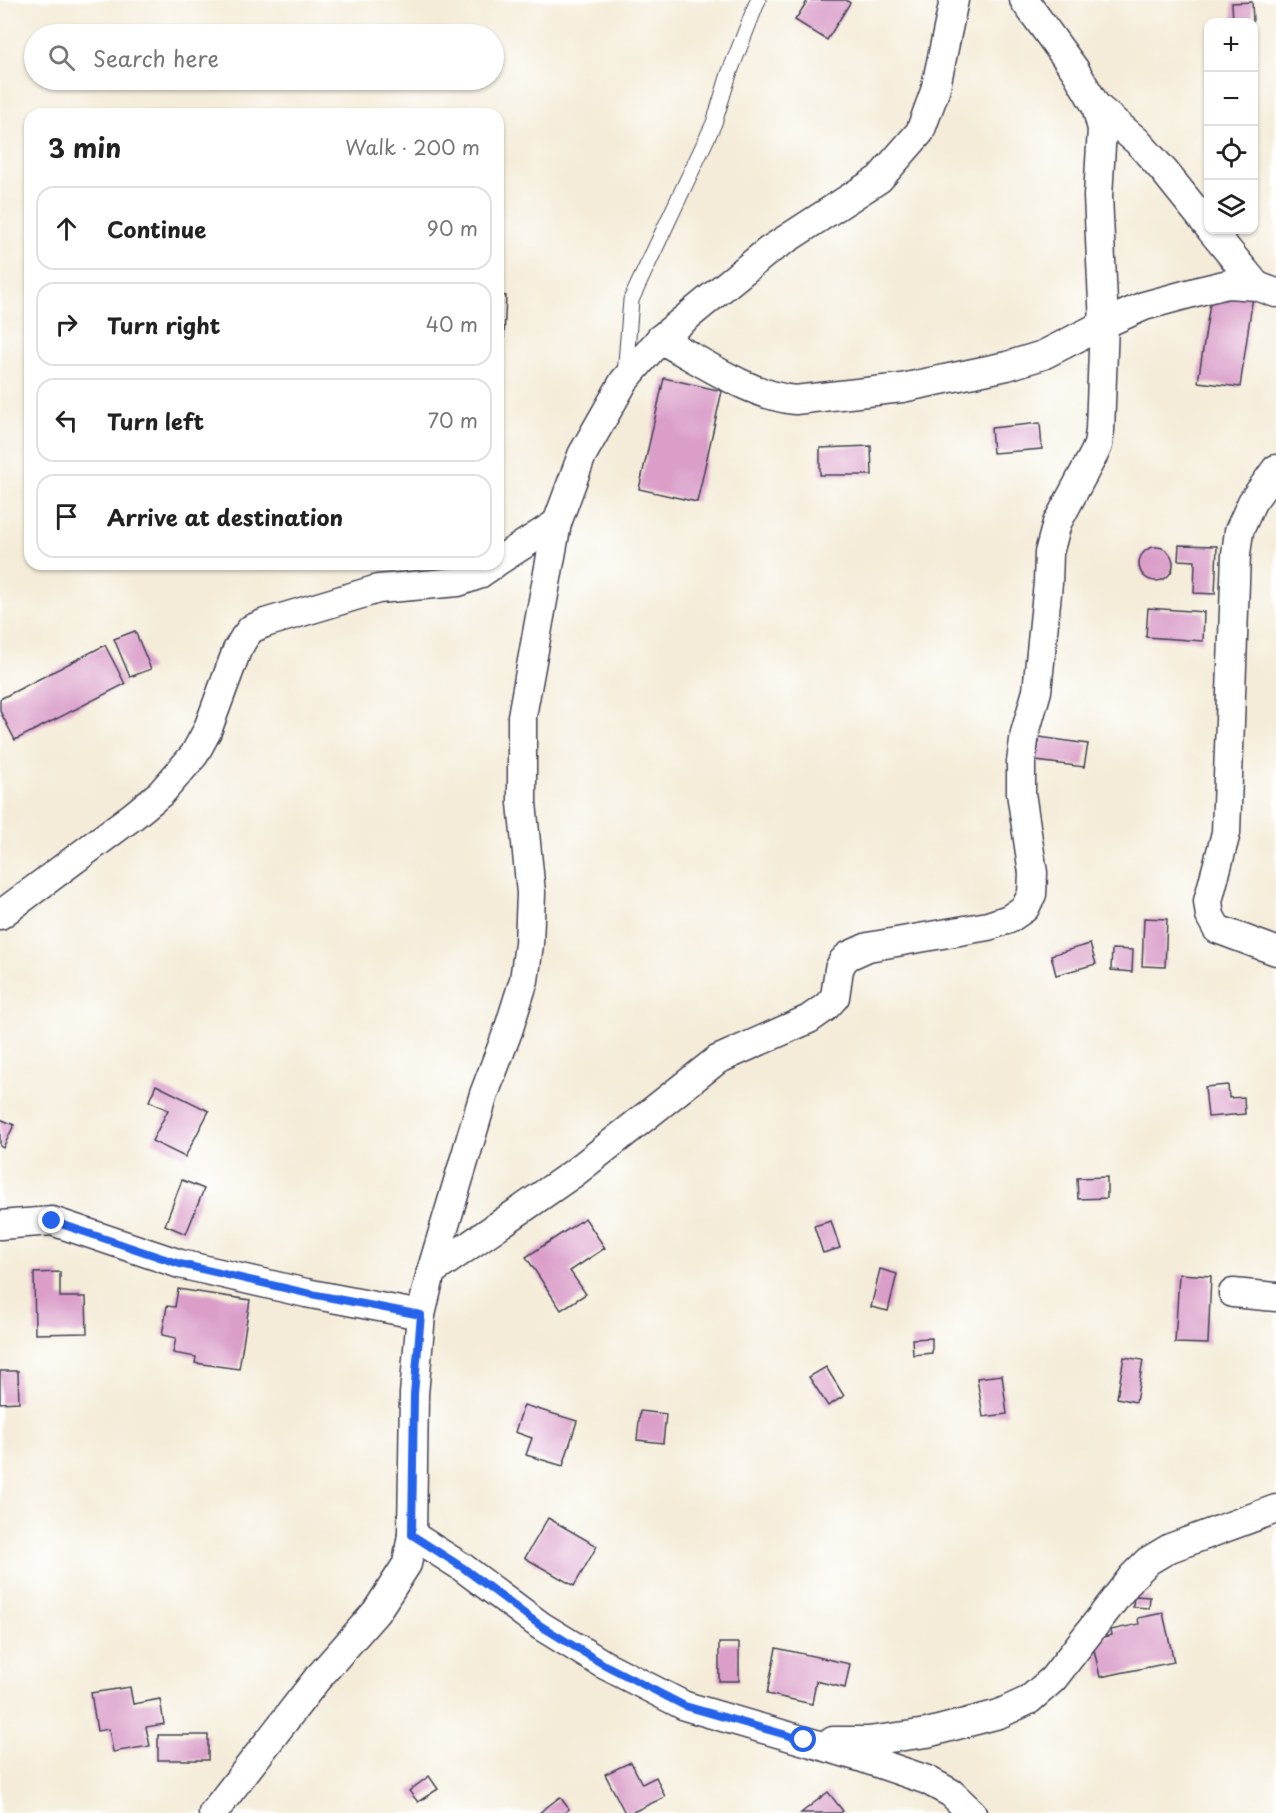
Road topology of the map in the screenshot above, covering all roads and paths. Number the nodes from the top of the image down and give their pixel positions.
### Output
1 (758, 0) edge
2 (954, 0) edge
3 (1024, 0) edge
4 (1096, 106) junction
5 (1204, 220) edge
6 (1215, 234) edge
7 (1266, 290) edge
8 (1104, 324) junction
9 (660, 339) junction
10 (624, 381) junction
11 (1276, 469) edge
12 (557, 523) junction
13 (504, 557) edge
14 (485, 570) edge
15 (0, 915) edge
16 (1276, 951) edge
17 (0, 1225) edge
18 (431, 1272) junction
19 (1233, 1293) dead end
20 (1276, 1297) edge
21 (421, 1315) junction
22 (1276, 1509) edge
23 (412, 1535) junction
24 (804, 1740) junction
25 (213, 1813) edge
26 (972, 1813) edge

1 - 10 lane
2 - 9 street
3 - 4 street
4 - 5 street
4 - 8 street
6 - 7 street
7 - 8 street
8 - 9 street
8 - 18 street
9 - 10 street
10 - 12 street
11 - 16 street
12 - 13 street
12 - 18 street
14 - 15 street
17 - 21 street
18 - 21 street
19 - 20 street
21 - 23 street
22 - 24 street
23 - 24 street
23 - 25 street
24 - 26 street

